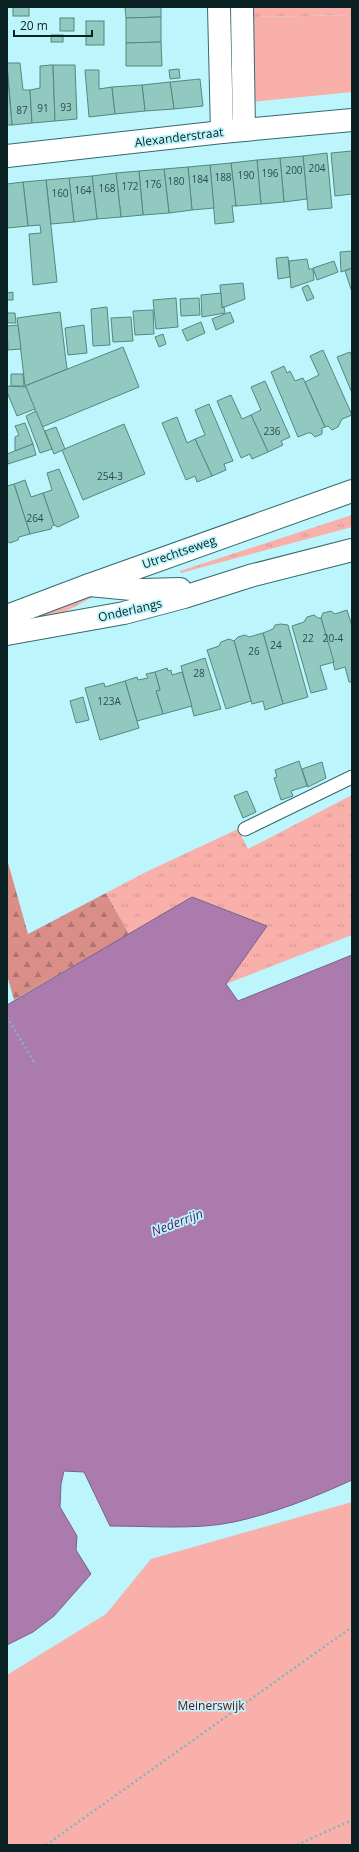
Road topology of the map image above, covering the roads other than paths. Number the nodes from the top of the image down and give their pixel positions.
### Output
1 (219, 7) edge
2 (242, 7) edge
3 (352, 120) edge
4 (244, 130) junction
5 (222, 132) junction
6 (7, 156) edge
7 (352, 491) edge
8 (352, 550) edge
9 (250, 576) junction
10 (89, 585) junction
11 (7, 616) edge
12 (7, 634) edge
13 (352, 777) edge
14 (245, 829) dead end

1 - 5 street
2 - 4 street
3 - 4 street, Alexanderstraat
4 - 5 street, Alexanderstraat
5 - 6 street, Alexanderstraat
7 - 10 street, Utrechtseweg
8 - 9 street, Onderlangs
9 - 10 street, Onderlangs
9 - 12 street, Onderlangs
10 - 11 street, Utrechtseweg
13 - 14 lane

